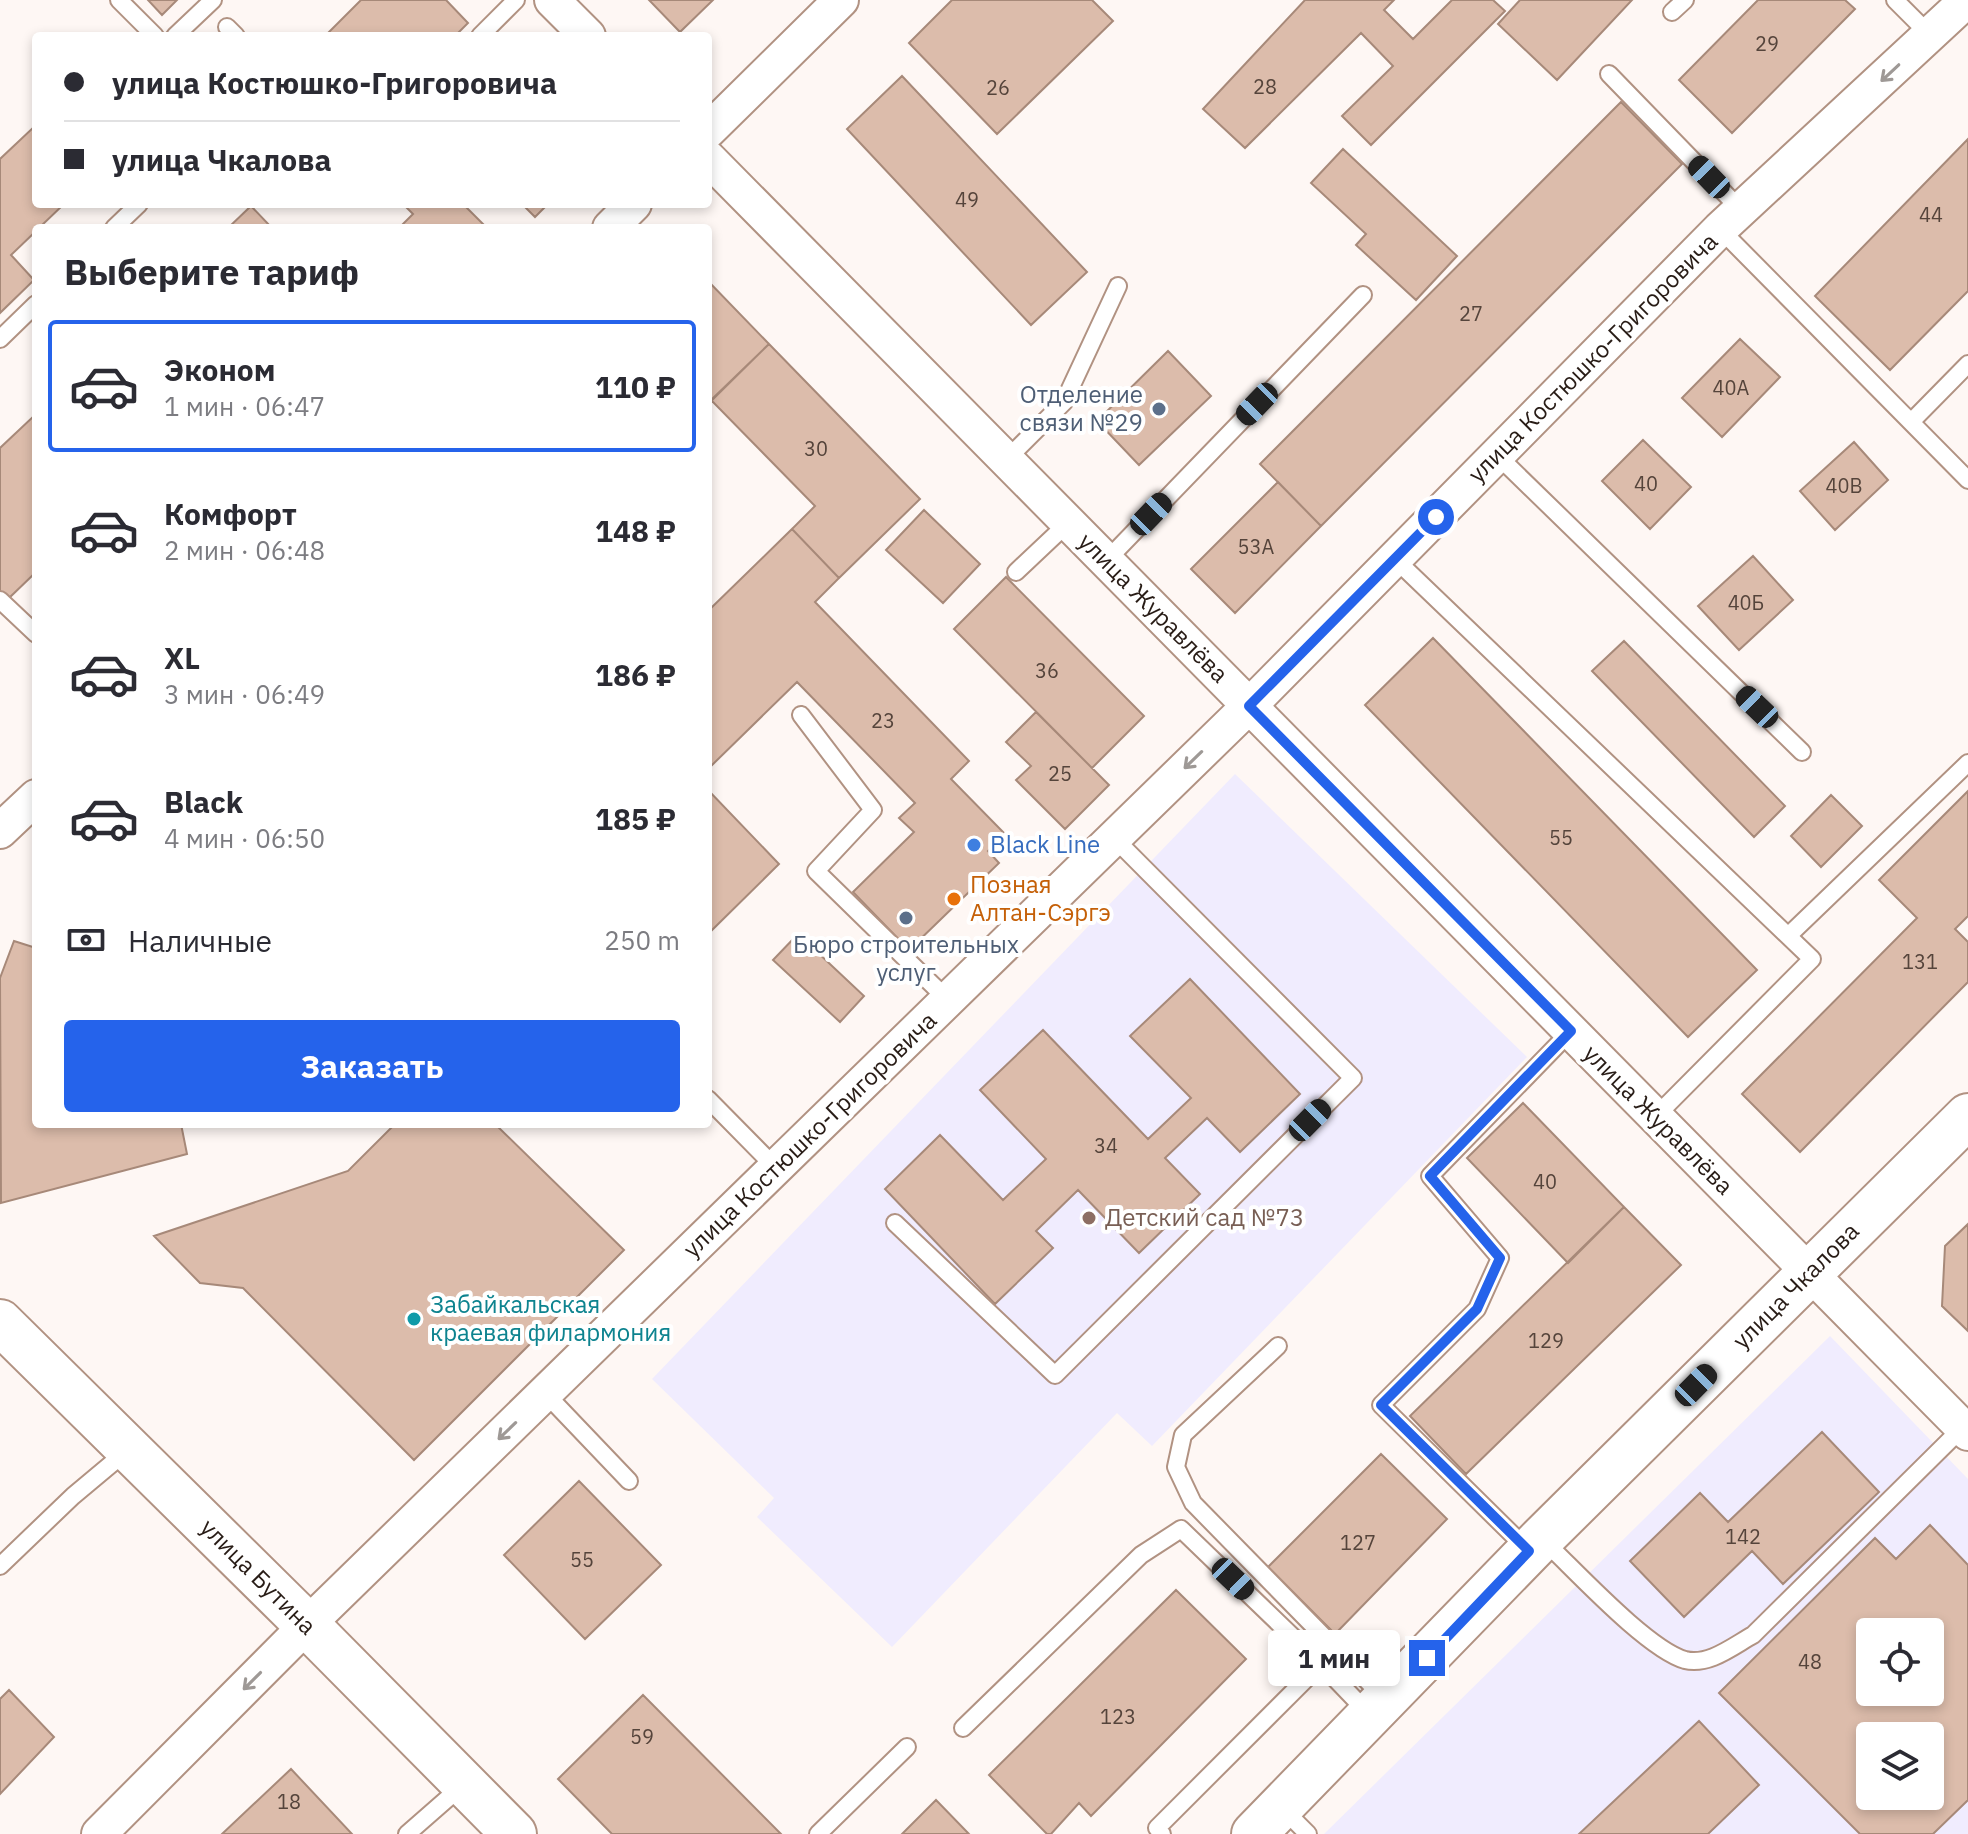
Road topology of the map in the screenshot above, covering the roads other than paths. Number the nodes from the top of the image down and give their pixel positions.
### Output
1 (119, 0) edge
2 (213, 0) edge
3 (516, 0) edge
4 (552, 0) edge
5 (841, 0) edge
6 (1685, 0) edge
7 (1895, 0) edge
8 (1967, 0) edge
9 (1672, 12) dead end
10 (151, 32) edge
11 (179, 32) edge
12 (484, 32) edge
13 (584, 32) edge
14 (1931, 36) junction
15 (1609, 74) dead end
16 (712, 127) edge
17 (712, 162) edge
18 (135, 208) edge
19 (630, 208) edge
20 (1731, 220) junction
21 (118, 224) edge
22 (614, 224) edge
23 (1118, 286) dead end
24 (1363, 295) dead end
25 (32, 308) edge
26 (0, 339) edge
27 (1968, 364) edge
28 (1911, 422) junction
29 (1497, 455) junction
30 (1006, 460) junction
31 (1968, 480) edge
32 (1069, 522) junction
33 (1395, 559) junction
34 (1106, 561) junction
35 (1016, 572) dead end
36 (0, 600) edge
37 (32, 630) edge
38 (1249, 706) junction
39 (801, 715) dead end
40 (1802, 752) dead end
41 (1968, 763) edge
42 (32, 801) edge
43 (0, 831) edge
44 (1114, 838) junction
45 (1788, 936) junction
46 (948, 1000) junction
47 (1571, 1031) junction
48 (712, 1103) edge
49 (1968, 1116) edge
50 (1655, 1117) junction
51 (776, 1168) junction
52 (895, 1223) dead end
53 (1809, 1272) junction
54 (0, 1322) edge
55 (1278, 1346) dead end
56 (545, 1393) junction
57 (1965, 1431) edge
58 (129, 1449) junction
59 (629, 1481) dead end
60 (1535, 1545) junction
61 (0, 1566) edge
62 (307, 1625) junction
63 (1321, 1664) junction
64 (1378, 1708) junction
65 (963, 1728) dead end
66 (907, 1747) dead end
67 (465, 1784) junction
68 (1281, 1825) edge
69 (99, 1834) edge
70 (407, 1834) edge
71 (514, 1834) edge
72 (818, 1834) edge
73 (1162, 1834) edge

1 - 10 lane
2 - 11 lane
3 - 12 lane
4 - 13 street
5 - 16 street
6 - 9 lane
7 - 14 lane
8 - 14 street, улица Костюшко-Григоровича
14 -> 20 street, улица Костюшко-Григоровича
15 - 20 lane
17 - 30 street, улица Журавлёва
18 - 21 lane
19 - 22 street
20 - 28 lane
20 - 29 street, улица Костюшко-Григоровича
23 - 30 lane
24 - 34 lane
25 - 26 lane
27 - 28 lane
28 - 31 lane
29 - 33 street, улица Костюшко-Григоровича
29 - 40 lane
30 - 32 street, улица Журавлёва
32 - 34 street, улица Журавлёва
32 - 35 lane
33 - 38 street, улица Костюшко-Григоровича
33 - 45 lane
34 - 38 street, улица Журавлёва
36 - 37 lane
38 -> 44 street, улица Костюшко-Григоровича
38 - 47 street, улица Журавлёва
39 - 46 lane
41 - 45 lane
42 - 43 street
44 - 46 street, улица Костюшко-Григоровича
44 - 52 lane
45 - 50 lane
46 - 51 street, улица Костюшко-Григоровича
47 - 50 street, улица Журавлёва
47 - 60 lane
48 - 51 lane
49 - 53 main road, улица Чкалова
50 - 53 street, улица Журавлёва
51 - 56 street, улица Костюшко-Григоровича
53 - 57 street, улица Журавлёва
53 - 60 main road, улица Чкалова
54 - 58 main road, улица Бутина
55 - 64 lane
56 - 59 lane
56 -> 62 street, улица Костюшко-Григоровича
57 - 60 lane
58 - 61 lane
58 - 62 main road, улица Бутина
60 - 64 main road, улица Чкалова
62 - 67 main road, улица Бутина
62 -> 69 street, улица Костюшко-Григоровича
63 - 64 lane
63 - 65 lane
63 - 73 lane
64 - 68 main road, улица Чкалова
66 - 72 lane
67 - 70 lane
67 - 71 main road, улица Бутина

